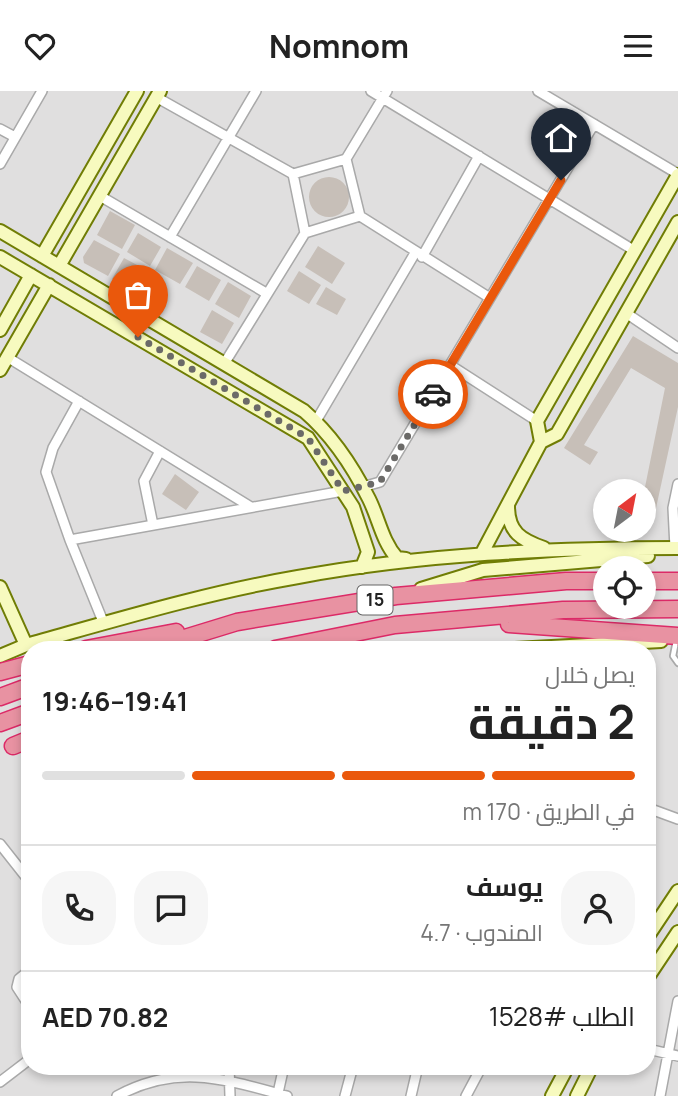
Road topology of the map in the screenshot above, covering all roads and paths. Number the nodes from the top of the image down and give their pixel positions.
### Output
1 (42, 91) edge
2 (137, 91) edge
3 (256, 91) edge
4 (371, 91) edge
5 (538, 91) edge
6 (158, 94) edge
7 (385, 95) edge
8 (594, 124) junction
9 (0, 129) edge
10 (15, 137) junction
11 (227, 140) junction
12 (479, 156) junction
13 (346, 159) junction
14 (0, 163) edge
15 (293, 174) junction
16 (678, 174) edge
17 (100, 196) junction
18 (550, 199) junction
19 (360, 216) junction
20 (678, 222) edge
21 (0, 231) edge
22 (306, 233) junction
23 (170, 237) junction
24 (635, 251) junction
25 (418, 255) junction
26 (42, 256) junction
27 (0, 257) edge
28 (59, 266) junction
29 (31, 275) junction
30 (48, 285) junction
31 (266, 293) junction
32 (490, 298) junction
33 (626, 313) junction
34 (0, 330) edge
35 (678, 348) edge
36 (7, 357) junction
37 (224, 363) junction
38 (450, 365) junction
39 (0, 370) edge
40 (79, 401) junction
41 (316, 421) junction
42 (537, 421) junction
43 (541, 442) junction
44 (159, 451) junction
45 (678, 484) edge
46 (362, 487) junction
47 (343, 491) junction
48 (508, 503) junction
49 (251, 507) junction
50 (153, 525) junction
51 (70, 540) junction
52 (677, 548) edge
53 (555, 551) junction
54 (482, 553) junction
55 (415, 560) junction
56 (362, 567) junction
57 (593, 581) edge
58 (656, 581) edge
59 (678, 582) edge
60 (0, 587) edge
61 (396, 596) junction
62 (678, 609) edge
63 (237, 622) junction
64 (104, 624) junction
65 (395, 625) junction
66 (677, 639) edge
67 (24, 641) edge
68 (41, 641) edge
69 (131, 641) edge
70 (175, 641) edge
71 (315, 641) edge
72 (656, 643) edge
73 (21, 647) edge
74 (0, 656) edge
75 (678, 663) edge
76 (21, 666) edge
77 (0, 672) edge
78 (21, 689) edge
79 (0, 697) edge
80 (21, 715) edge
81 (0, 723) edge
82 (656, 811) edge
83 (678, 819) edge
84 (0, 844) edge
85 (8, 854) junction
86 (0, 861) edge
87 (21, 871) edge
88 (678, 891) edge
89 (656, 924) edge
90 (678, 932) edge
91 (673, 948) edge
92 (656, 968) edge
93 (21, 977) edge
94 (21, 993) edge
95 (678, 1001) edge
96 (673, 1055) edge
97 (21, 1066) edge
98 (229, 1075) edge
99 (283, 1075) edge
100 (351, 1075) edge
101 (416, 1075) edge
102 (477, 1075) edge
103 (563, 1075) edge
104 (588, 1075) edge
105 (229, 1081) junction
106 (0, 1082) edge
107 (282, 1095) edge
108 (117, 1096) edge
109 (230, 1096) edge
110 (345, 1096) edge
111 (411, 1096) edge
112 (466, 1096) edge
113 (552, 1096) edge
114 (577, 1096) edge
115 (660, 1096) edge

1 - 10 street
2 - 26 street
3 - 11 street
4 - 7 street
5 - 8 street
6 - 11 street
6 - 17 street
7 - 12 street
7 - 13 street
8 - 16 street
8 - 18 street
9 - 10 street
10 - 14 street
11 - 15 street
11 - 23 street
12 - 18 street
12 - 25 street
13 - 15 street
13 - 19 street
15 - 22 street
16 - 24 street
17 - 23 street
17 - 28 street
18 - 24 street
18 - 32 street
19 - 22 street
19 - 25 street
20 - 33 street
21 - 26 street
22 - 31 street
23 - 31 street
24 - 42 street
25 - 32 street
25 - 41 street
26 - 28 street
27 - 29 street
28 - 37 street
29 - 30 street
29 - 34 street
30 - 36 street
30 - 47 street
31 - 37 street
32 - 38 street
33 - 35 street
33 - 43 street
36 - 39 street
36 - 40 street
37 - 41 street
38 - 42 street
38 - 46 street
40 - 44 street
40 - 51 street
41 - 46 street
42 - 43 street
43 - 48 street
44 - 49 street
44 - 50 street
45 - 52 street
46 - 47 street
46 - 55 street
47 - 49 street
47 - 56 street
48 - 53 street
48 - 54 street
49 - 50 street
50 - 51 street
51 - 64 street
52 - 53 street
52 - 61 street
53 - 54 street
54 - 55 street
55 - 56 street
56 - 64 street
57 - 61 highway, 15
58 - 59 highway
60 - 67 street
61 - 63 highway, 15
62 - 65 highway, 15
63 - 69 highway
63 - 70 highway, 15
64 - 68 street
65 - 66 highway
65 - 71 highway, 15
66 - 72 street
66 - 75 lane
73 - 74 street
76 - 77 highway
78 - 79 highway
80 - 81 highway
82 - 83 street
84 - 85 street
85 - 86 street
85 - 87 street
88 - 89 street
90 - 91 street
91 - 92 street
93 - 94 street
95 - 96 street
96 - 115 street
97 - 106 street
98 - 105 street
99 - 107 street
100 - 110 street
101 - 111 street
102 - 112 street
103 - 113 street
104 - 114 street
105 - 107 street
105 - 108 street
105 - 109 street

